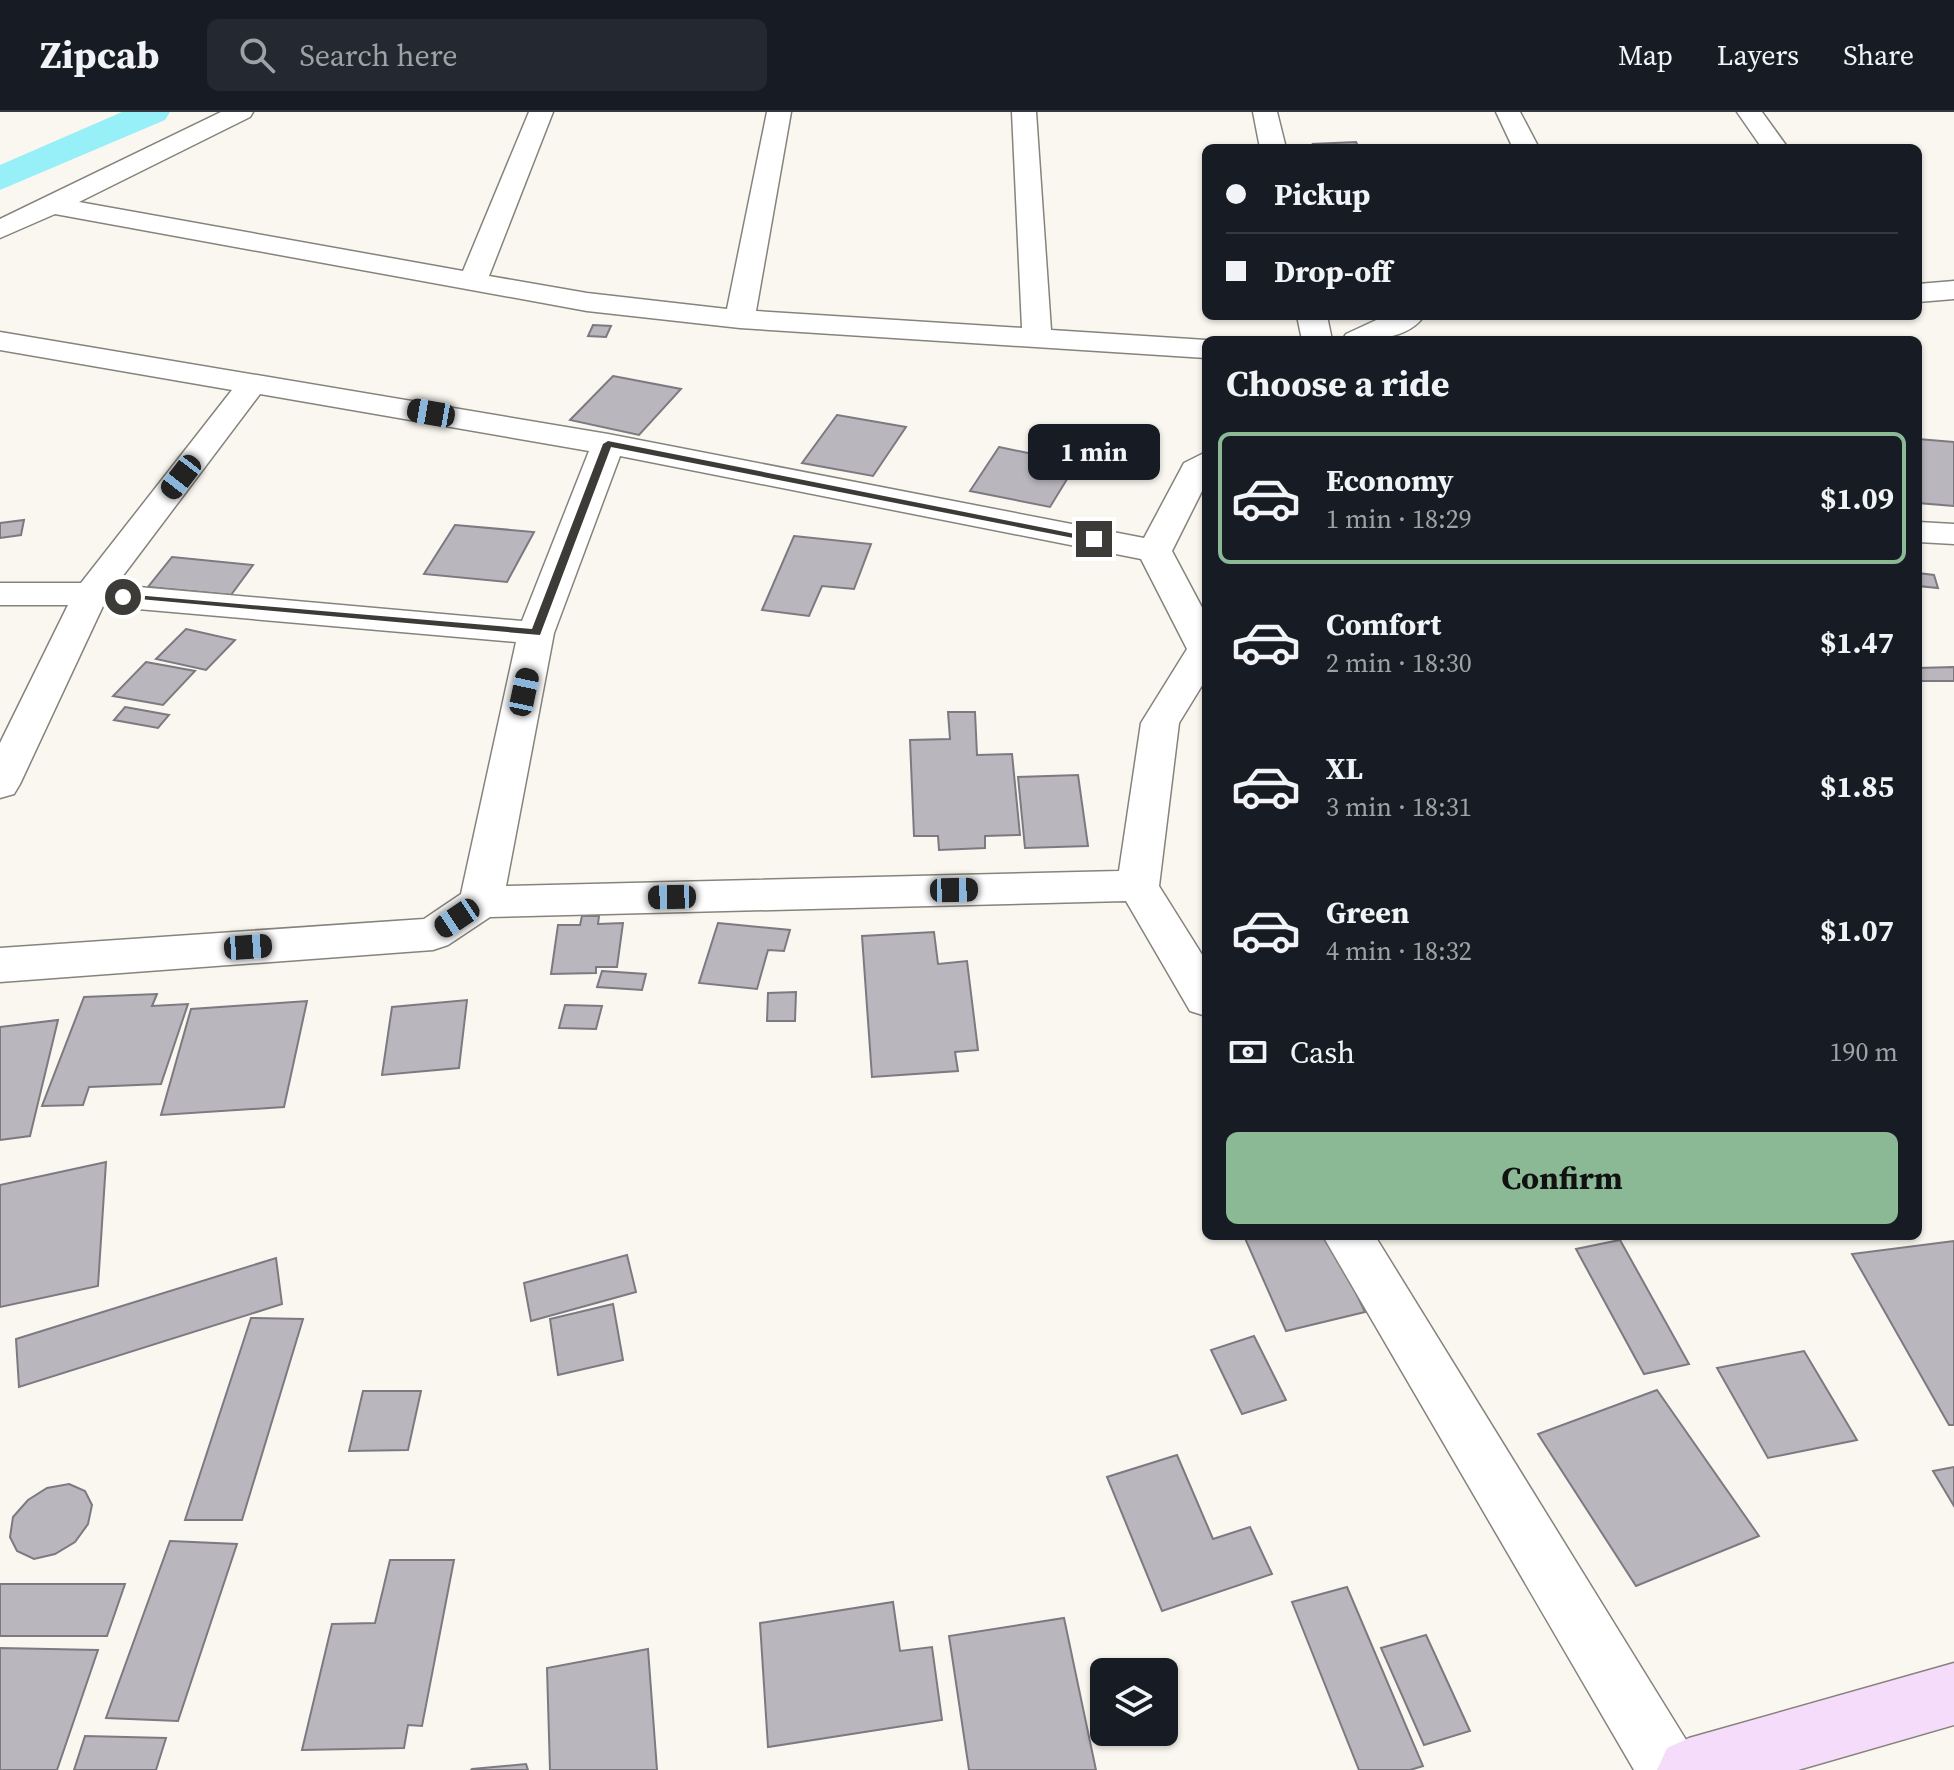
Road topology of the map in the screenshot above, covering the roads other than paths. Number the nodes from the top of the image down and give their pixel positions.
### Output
1 (241, 112) edge
2 (541, 112) edge
3 (779, 112) edge
4 (1024, 112) edge
5 (1265, 112) edge
6 (1508, 112) edge
7 (1749, 112) edge
8 (1272, 144) edge
9 (1524, 144) edge
10 (1772, 144) edge
11 (52, 205) junction
12 (0, 230) edge
13 (473, 281) junction
14 (1954, 290) edge
15 (1922, 293) edge
16 (740, 319) junction
17 (1400, 320) edge
18 (1366, 336) edge
19 (1037, 338) junction
20 (0, 341) edge
21 (1202, 349) edge
22 (253, 383) junction
23 (608, 444) junction
24 (1202, 465) edge
25 (1922, 532) edge
26 (1954, 534) edge
27 (1155, 551) junction
28 (0, 594) edge
29 (91, 594) junction
30 (536, 633) junction
31 (1202, 640) edge
32 (1202, 655) edge
33 (0, 784) edge
34 (1138, 886) junction
35 (481, 902) junction
36 (0, 965) edge
37 (1202, 992) edge
38 (1350, 1240) edge
39 (1954, 1694) edge
40 (1669, 1770) edge
41 (1689, 1770) edge

1 - 11 street
2 - 13 street
3 - 16 street
4 - 19 street
5 - 8 street
6 - 9 street
7 - 10 street
11 - 12 street
11 - 13 street
13 - 16 street
14 - 15 street
16 - 19 street
17 - 18 street
19 - 21 street
20 - 22 street
22 - 23 street
22 - 29 street
23 - 27 street
23 - 30 street
24 - 27 street
25 - 26 street
27 - 31 street
28 - 29 street
29 - 30 street
29 - 33 street
30 - 35 street
32 - 34 street
34 - 35 street
34 - 37 street
35 - 36 street
38 - 40 street
39 - 41 main road

